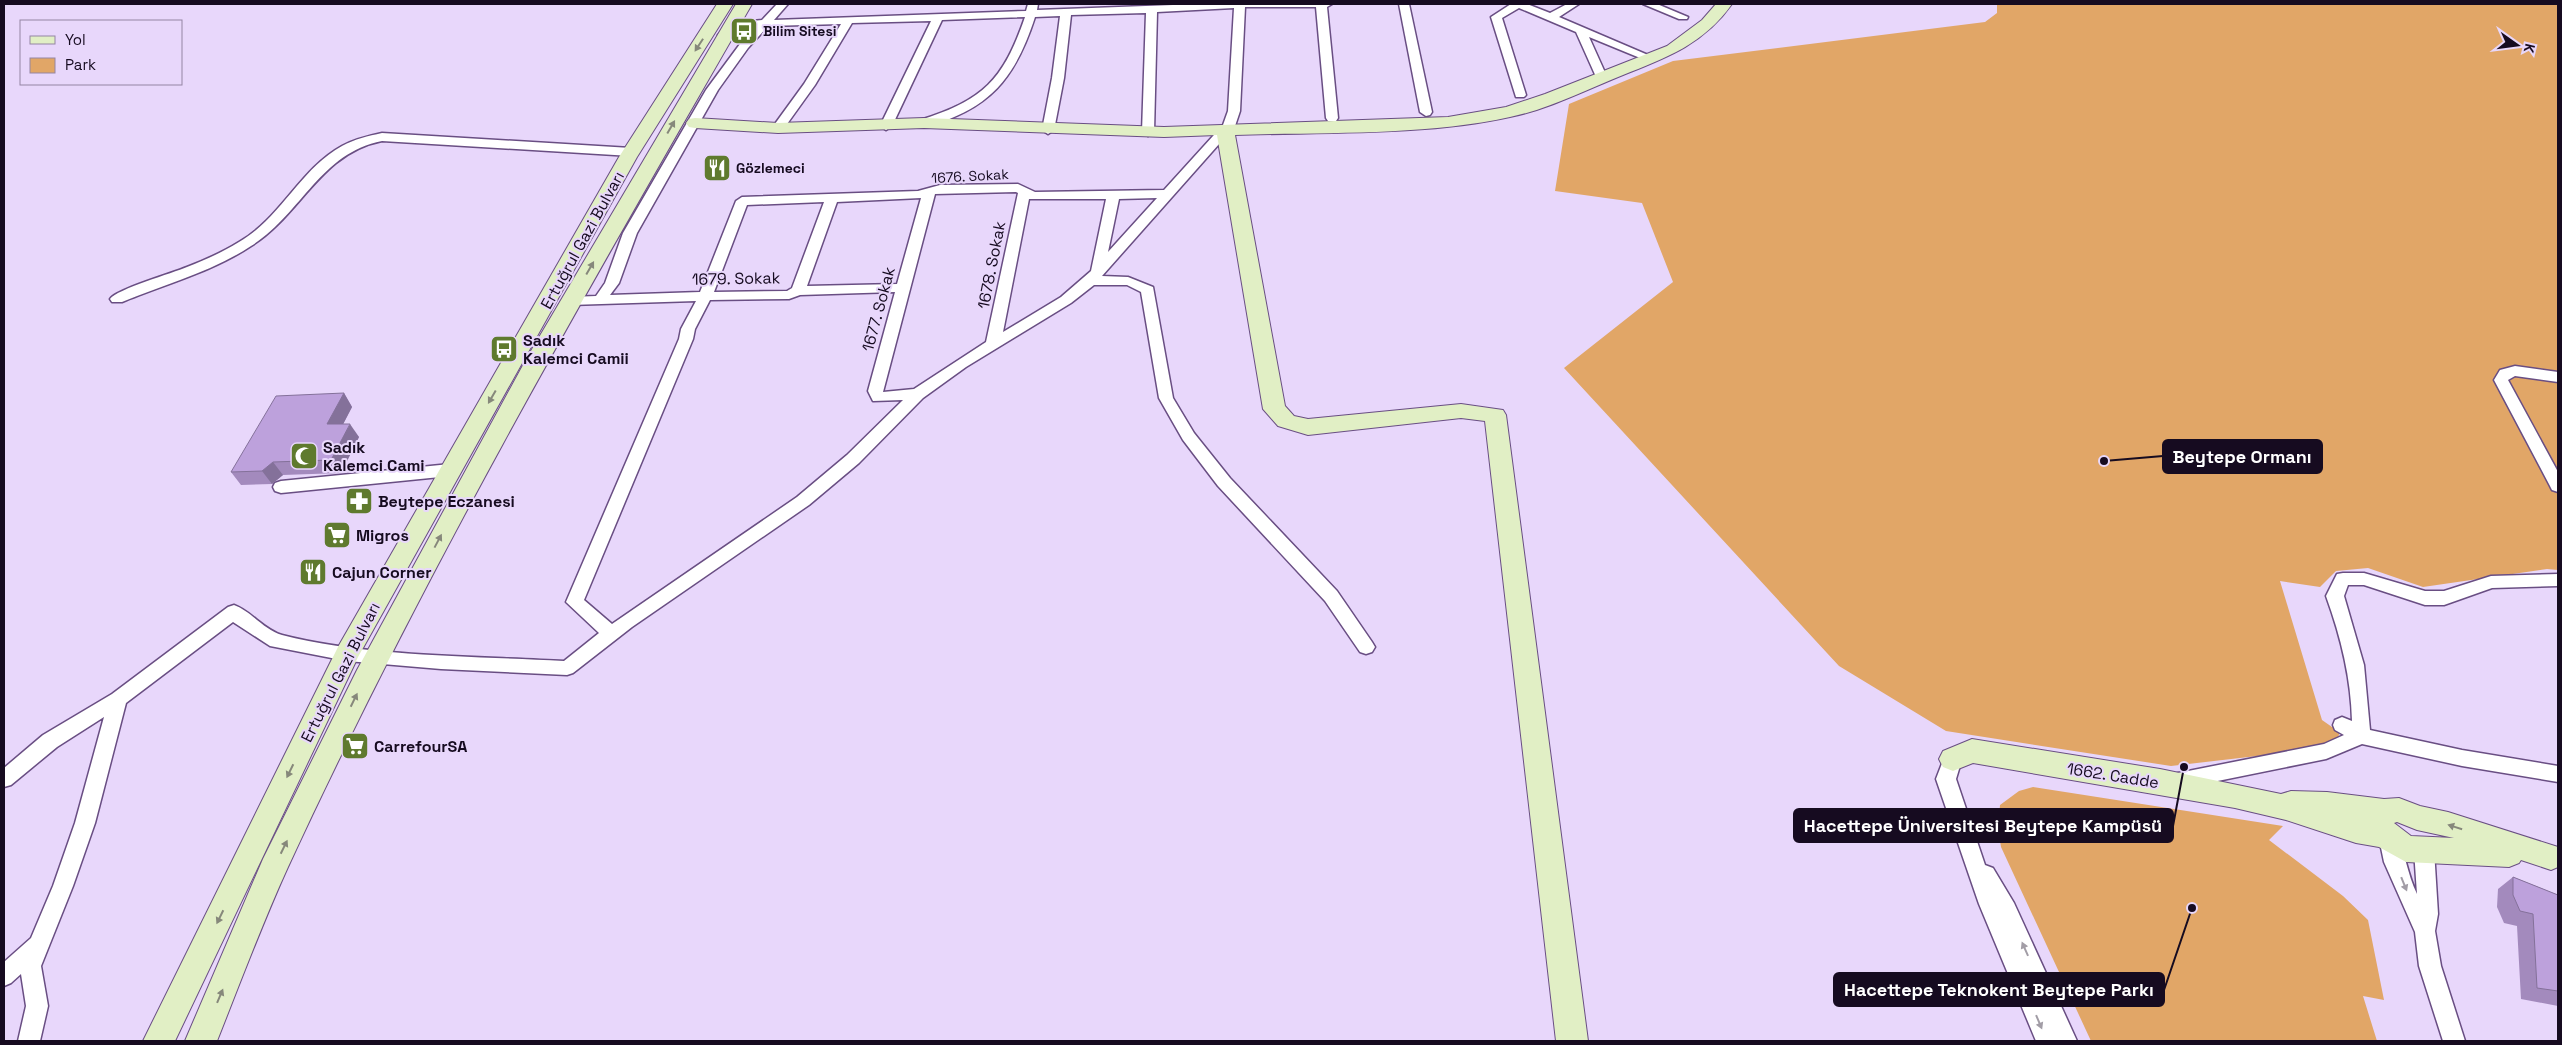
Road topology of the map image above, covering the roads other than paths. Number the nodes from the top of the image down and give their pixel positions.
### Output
1 (783, 4) edge
2 (882, 4) edge
3 (952, 4) edge
4 (1240, 4) edge
5 (1321, 4) edge
6 (1328, 4) edge
7 (1404, 4) edge
8 (1518, 4) edge
9 (1574, 4) edge
10 (1648, 4) edge
11 (1724, 4) edge
12 (1226, 5) edge
13 (1186, 6) edge
14 (1111, 7) edge
15 (1032, 8) edge
16 (1152, 9) junction
17 (738, 11) edge
18 (1066, 12) junction
19 (944, 16) junction
20 (1551, 17) junction
21 (1683, 17) dead end
22 (878, 19) junction
23 (849, 20) junction
24 (766, 24) junction
25 (1580, 30) junction
26 (1649, 58) junction
27 (1601, 77) junction
28 (1520, 96) dead end
29 (1426, 112) dead end
30 (1332, 118) dead end
31 (695, 123) junction
32 (924, 124) junction
33 (886, 126) junction
34 (778, 128) junction
35 (1048, 130) junction
36 (1225, 130) junction
37 (1148, 132) junction
38 (631, 152) junction
39 (929, 192) junction
40 (1024, 193) junction
41 (1166, 194) junction
42 (1113, 195) junction
43 (832, 198) junction
44 (1094, 277) junction
45 (902, 288) junction
46 (798, 291) junction
47 (705, 296) junction
48 (117, 299) dead end
49 (600, 300) junction
50 (570, 302) junction
51 (993, 344) junction
52 (2558, 377) edge
53 (918, 394) junction
54 (450, 470) junction
55 (281, 486) dead end
56 (2558, 486) edge
57 (2558, 580) edge
58 (612, 634) junction
59 (1366, 647) dead end
60 (347, 654) junction
61 (376, 658) junction
62 (118, 699) junction
63 (2342, 726) dead end
64 (2361, 736) junction
65 (1953, 759) joint
66 (2558, 774) edge
67 (4, 779) edge
68 (2168, 783) junction
69 (2417, 818) junction
70 (2386, 828) junction
71 (1969, 847) junction
72 (2424, 850) junction
73 (2555, 858) edge
74 (2425, 931) junction
75 (40, 943) junction
76 (4, 976) edge
77 (29, 1041) edge
78 (159, 1041) edge
79 (201, 1041) edge
80 (1572, 1041) edge
81 (2046, 1041) edge
82 (2066, 1041) edge
83 (2454, 1041) edge

1 - 24 street
2 - 22 street
3 - 19 street
4 - 5 street
4 - 12 street
4 - 36 street
5 - 6 street
5 - 30 street
7 - 29 street
8 - 20 street
8 - 28 street
9 - 20 street
10 - 21 street
11 - 26 street
12 - 13 street
13 - 16 street
14 - 16 street
14 - 18 street
15 - 18 street
15 - 19 street
15 - 32 street
16 - 37 street
17 - 24 street
17 -> 38 street, Ertuğrul Gazi Bulvarı
50 -> 17 street, Ertuğrul Gazi Bulvarı
18 - 35 street
19 - 22 street
19 - 33 street
20 - 25 street
22 - 23 street
23 - 24 street
23 - 34 street
24 - 31 street
25 - 26 street
25 - 27 street
26 - 27 street
27 - 36 street
31 - 34 street
31 - 49 street
32 - 33 street
32 - 35 street
33 - 34 street
35 - 37 street
36 - 37 street
36 - 41 street
36 - 80 street
38 - 48 street
38 -> 54 street, Ertuğrul Gazi Bulvarı
39 - 40 street, 1676. Sokak
39 - 43 street, 1676. Sokak
39 - 45 street, 1677. Sokak
40 - 42 street, 1676. Sokak
40 - 51 street, 1678. Sokak
41 - 42 street, 1676. Sokak
41 - 44 street
42 - 44 street
43 - 46 street
43 - 47 street, 1676. Sokak
44 - 51 street
44 - 59 street
45 - 46 street, 1679. Sokak
45 - 53 street, 1677. Sokak
46 - 47 street, 1679. Sokak
47 - 49 street, 1679. Sokak
47 - 58 street
49 - 50 street, 1679. Sokak
61 -> 50 street, Ertuğrul Gazi Bulvarı
51 - 53 street
52 - 56 street
53 - 58 street
54 - 55 street
54 - 60 street, Ertuğrul Gazi Bulvarı
57 - 64 street
58 - 61 street
60 - 61 street
60 - 62 street
60 -> 78 street, Ertuğrul Gazi Bulvarı
79 -> 61 street, Ertuğrul Gazi Bulvarı
62 - 67 street
62 - 75 street
63 - 64 street
64 - 66 street
64 - 68 street
65 - 68 street, 1662. Cadde
65 - 71 street
68 - 70 street, 1662. Cadde
69 - 70 street, 1662. Cadde
69 - 72 street
73 -> 69 street, 1662. Cadde
70 - 72 street, 1662. Cadde
70 -> 74 street
71 -> 81 street
82 -> 71 street
72 - 73 street, 1662. Cadde
72 - 74 street
74 - 83 street
75 - 76 street
75 - 77 street

